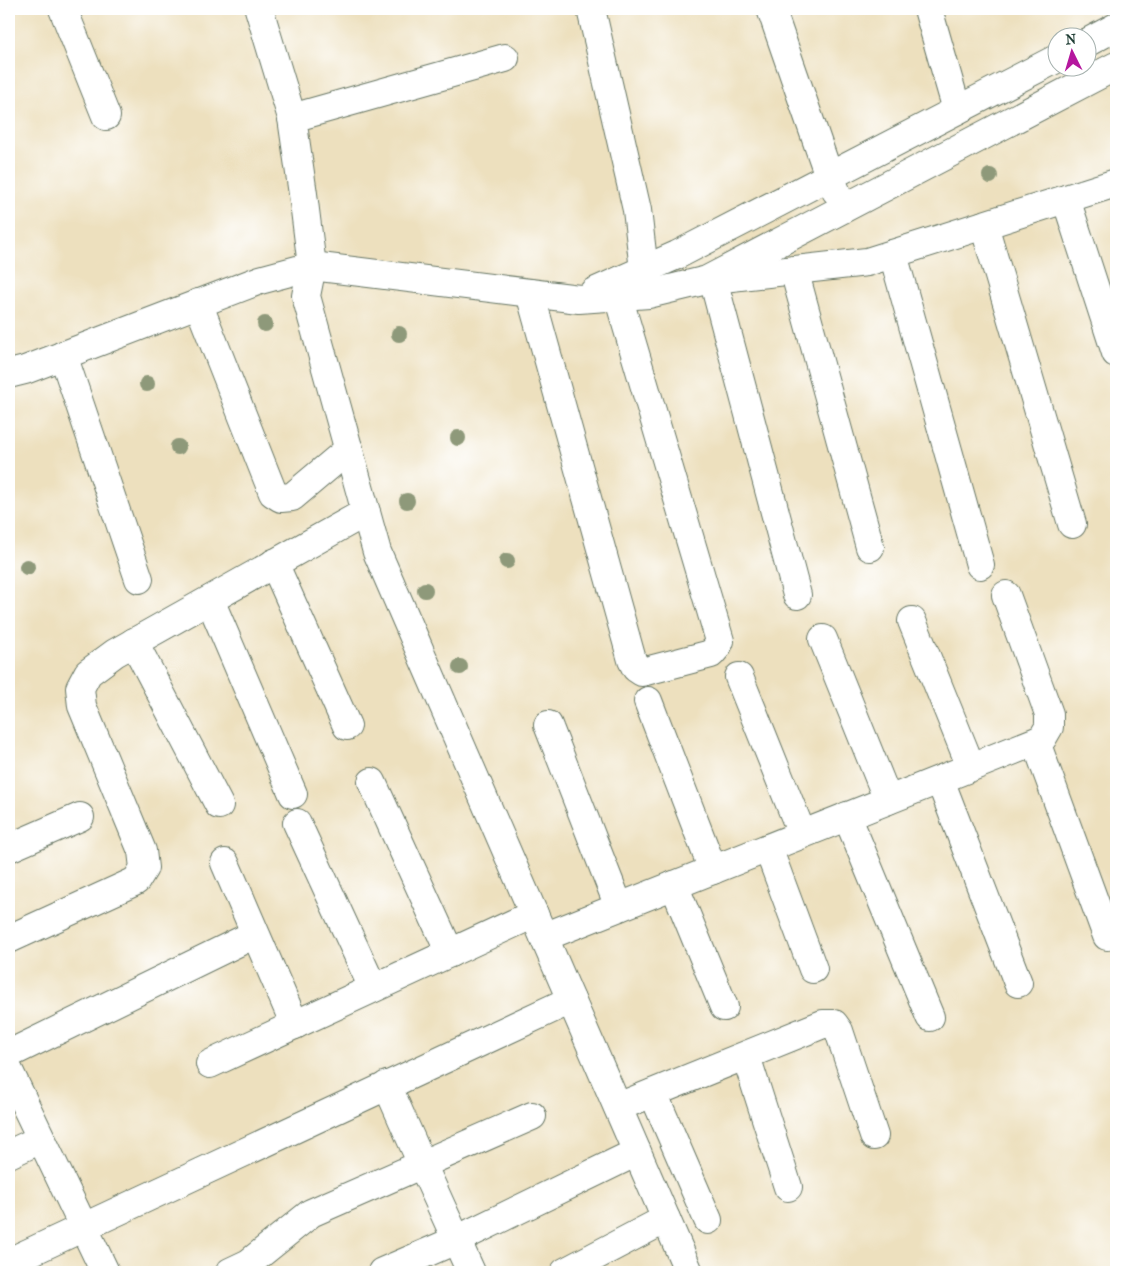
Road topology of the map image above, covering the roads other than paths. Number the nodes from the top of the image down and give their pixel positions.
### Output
1 (63, 9) edge
2 (259, 9) edge
3 (591, 9) edge
4 (771, 9) edge
5 (928, 9) edge
6 (1114, 9) edge
7 (1116, 14) edge
8 (1116, 27) edge
9 (1098, 37) edge
10 (505, 58) dead end
11 (1048, 63) edge
12 (1116, 66) edge
13 (957, 110) junction
14 (106, 116) dead end
15 (292, 118) junction
16 (830, 176) junction
17 (1116, 183) edge
18 (1066, 199) junction
19 (843, 209) junction
20 (984, 225) junction
21 (893, 254) junction
22 (312, 266) junction
23 (644, 270) junction
24 (794, 270) junction
25 (710, 280) junction
26 (530, 293) junction
27 (618, 296) junction
28 (579, 299) junction
29 (198, 304) junction
30 (1116, 353) edge
31 (64, 356) junction
32 (9, 374) edge
33 (349, 449) junction
34 (366, 512) junction
35 (1072, 524) dead end
36 (870, 547) dead end
37 (274, 563) junction
38 (980, 564) dead end
39 (139, 579) dead end
40 (797, 595) dead end
41 (1006, 595) dead end
42 (210, 600) junction
43 (912, 621) dead end
44 (823, 639) dead end
45 (134, 642) junction
46 (739, 677) dead end
47 (648, 701) dead end
48 (548, 725) dead end
49 (347, 726) dead end
50 (1036, 742) junction
51 (971, 767) junction
52 (940, 780) junction
53 (372, 782) dead end
54 (294, 794) dead end
55 (888, 800) junction
56 (218, 805) dead end
57 (847, 816) junction
58 (80, 817) dead end
59 (298, 823) dead end
60 (802, 834) junction
61 (9, 848) edge
62 (768, 848) junction
63 (225, 863) dead end
64 (713, 870) junction
65 (674, 885) junction
66 (619, 907) junction
67 (539, 926) junction
68 (255, 934) junction
69 (1107, 936) dead end
70 (9, 939) edge
71 (450, 953) junction
72 (813, 969) dead end
73 (1018, 983) dead end
74 (373, 988) junction
75 (571, 1000) junction
76 (724, 1007) dead end
77 (930, 1018) dead end
78 (295, 1025) junction
79 (9, 1054) edge
80 (746, 1056) junction
81 (210, 1064) dead end
82 (9, 1071) edge
83 (387, 1085) junction
84 (653, 1093) junction
85 (618, 1107) junction
86 (532, 1116) dead end
87 (874, 1136) dead end
88 (41, 1139) junction
89 (637, 1152) junction
90 (9, 1154) edge
91 (422, 1164) junction
92 (788, 1187) dead end
93 (666, 1219) junction
94 (708, 1220) dead end
95 (83, 1226) junction
96 (456, 1240) junction
97 (9, 1262) edge
98 (105, 1272) edge
99 (230, 1272) edge
100 (382, 1272) edge
101 (471, 1272) edge
102 (564, 1272) edge
103 (689, 1272) edge

1 - 14 street
2 - 15 street
3 - 23 street
4 - 16 street
5 - 13 street
6 - 7 street
8 - 9 street
10 - 15 street
11 - 13 street
12 - 19 street
13 - 16 street
15 - 22 street
16 - 19 street
16 - 23 street
17 - 18 street
18 - 20 street
18 - 30 street
19 - 25 street
20 - 21 street
20 - 35 street
21 - 24 street
21 - 38 street
22 - 26 street
22 - 29 street
22 - 33 street
23 - 28 street
24 - 25 street
24 - 36 street
25 - 27 street
25 - 40 street
26 - 27 street
26 - 28 street
27 - 28 street
29 - 31 street
29 - 33 street
31 - 32 street
31 - 39 street
33 - 34 street
34 - 37 street
34 - 67 street
37 - 42 street
37 - 49 street
41 - 50 street
42 - 45 street
42 - 54 street
43 - 51 street
44 - 55 street
45 - 56 street
45 - 70 street
46 - 60 street
47 - 64 street
48 - 66 street
50 - 51 street
50 - 69 street
51 - 52 street
52 - 55 street
52 - 73 street
53 - 71 street
55 - 57 street
57 - 60 street
57 - 77 street
58 - 61 street
59 - 74 street
60 - 62 street
62 - 64 street
62 - 72 street
63 - 68 street
64 - 65 street
65 - 66 street
65 - 76 street
66 - 67 street
67 - 71 street
67 - 75 street
68 - 78 street
68 - 79 street
71 - 74 street
74 - 78 street
75 - 83 street
75 - 85 street
78 - 81 street
80 - 84 street
80 - 87 street
80 - 92 street
82 - 88 street
83 - 91 street
83 - 95 street
84 - 85 street
84 - 94 street
85 - 89 street
86 - 91 street
88 - 90 street
88 - 95 street
89 - 93 street
89 - 96 street
91 - 96 street
91 - 99 street
93 - 102 street
93 - 103 street
95 - 97 street
95 - 98 street
96 - 100 street
96 - 101 street

